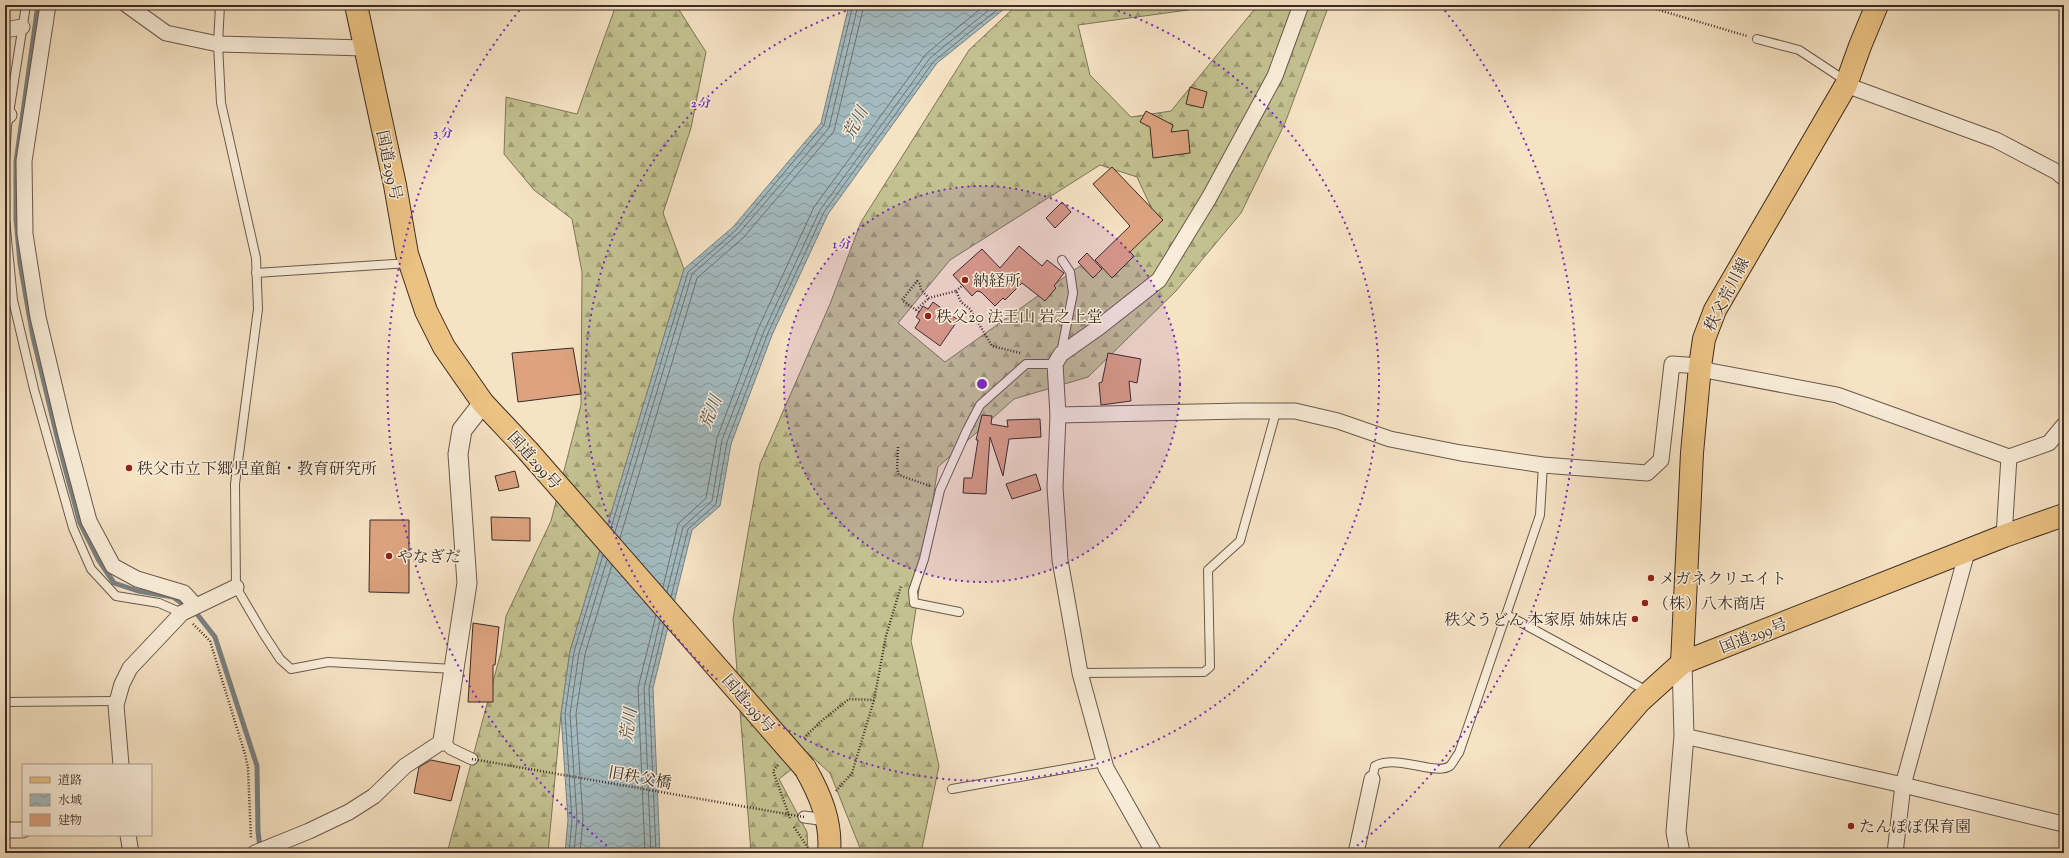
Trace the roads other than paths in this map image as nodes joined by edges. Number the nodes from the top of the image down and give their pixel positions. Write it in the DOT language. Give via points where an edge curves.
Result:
graph roads {
  1 [pos="26,5"];
  2 [pos="48,5"];
  3 [pos="127,5"];
  4 [pos="220,5"];
  5 [pos="356,5"];
  6 [pos="1301,5"];
  7 [pos="1878,5"];
  8 [pos="22,27"];
  9 [pos="5,30"];
  10 [pos="1757,39"];
  11 [pos="218,44"];
  12 [pos="365,48"];
  13 [pos="1846,83"];
  14 [pos="7,115"];
  15 [pos="5,159"];
  16 [pos="2064,178"];
  17 [pos="5,219"];
  18 [pos="1062,260"];
  19 [pos="410,263"];
  20 [pos="256,273"];
  21 [pos="1058,359"];
  22 [pos="1700,366"];
  23 [pos="483,403"];
  24 [pos="1276,412"];
  25 [pos="1058,415"];
  26 [pos="2064,425"];
  27 [pos="2009,456"];
  28 [pos="1543,465"];
  29 [pos="2064,515"];
  30 [pos="2004,536"];
  31 [pos="1967,552"];
  32 [pos="236,587"];
  33 [pos="195,605"];
  34 [pos="959,612"];
  35 [pos="182,613"];
  36 [pos="1507,615"];
  37 [pos="1682,663"];
  38 [pos="454,669"];
  39 [pos="1080,672"];
  40 [pos="1649,692"];
  41 [pos="117,701"];
  42 [pos="5,702"];
  43 [pos="1684,736"];
  44 [pos="443,741"];
  45 [pos="472,760"];
  46 [pos="1104,762"];
  47 [pos="121,764"];
  48 [pos="1372,779"];
  49 [pos="1903,785"];
  50 [pos="952,789"];
  51 [pos="825,813"];
  52 [pos="804,817"];
  53 [pos="2062,824"];
  54 [pos="5,830"];
  55 [pos="22,830"];
  56 [pos="128,836"];
  57 [pos="254,850"];
  58 [pos="131,853"];
  59 [pos="829,853"];
  60 [pos="1154,853"];
  61 [pos="1356,853"];
  62 [pos="1509,853"];
  63 [pos="1680,853"];
  64 [pos="1895,853"];
  1 -- 8 [label="lane"];
  2 -- 33 [label="street" via="24,161 25,234 38,317 64,427 89,520 113,566 137,579 184,593"];
  3 -- 11 [label="street" via="166,33"];
  4 -- 11 [label="lane"];
  5 -- 12 [label="main road, 国道299号"];
  6 -- 21 [label="street" via="1275,76 1209,198 1159,280"];
  7 -- 13 [label="main road, 秩父荒川線"];
  8 -- 9 [label="street"];
  8 -- 14 [label="lane"];
  10 -- 13 [label="lane" via="1799,50"];
  11 -- 12 [label="street"];
  11 -- 20 [label="lane" via="221,103 256,258"];
  12 -- 19 [label="main road, 国道299号"];
  13 -- 16 [label="street" via="1996,140"];
  13 -- 22 [label="main road, 秩父荒川線" via="1715,310 1704,339"];
  14 -- 15 [label="lane"];
  17 -- 35 [label="lane" via="13,300 34,389 73,528 91,569 116,596 159,604"];
  18 -- 21 [label="lane" via="1070,272 1073,293"];
  19 -- 20 [label="lane"];
  19 -- 23 [label="main road, 国道299号" via="426,311 444,347"];
  20 -- 32 [label="lane" via="258,309 236,484"];
  21 -- 25 [label="street"];
  21 -- 34 [label="lane" via="1026,364 980,405 940,490 924,559 913,591 914,603"];
  22 -- 27 [label="street" via="1710,371 1837,395"];
  22 -- 28 [label="street" via="1672,364 1661,460 1647,473"];
  22 -- 37 [label="main road, 秩父荒川線" via="1692,453"];
  23 -- 38 [label="street" via="462,430 458,454 467,583"];
  23 -- 51 [label="main road, 国道299号, bridge" via="805,768 817,790"];
  24 -- 25 [label="street"];
  24 -- 28 [label="street" via="1295,411 1338,420 1390,439"];
  24 -- 39 [label="lane" via="1240,541 1208,570 1210,667 1204,672"];
  25 -- 39 [label="street" via="1056,487 1060,560"];
  26 -- 27 [label="street" via="2049,443"];
  27 -- 30 [label="street"];
  28 -- 36 [label="lane" via="1540,515"];
  29 -- 30 [label="main road, 国道299号"];
  30 -- 31 [label="main road, 国道299号"];
  31 -- 37 [label="main road, 国道299号"];
  31 -- 49 [label="street"];
  32 -- 33 [label="street"];
  32 -- 38 [label="lane" via="280,659 291,669 328,662"];
  33 -- 35 [label="street"];
  35 -- 41 [label="street" via="130,668"];
  36 -- 40 [label="lane"];
  36 -- 48 [label="lane" via="1459,753 1450,766 1441,768 1396,762 1381,763 1375,766"];
  37 -- 40 [label="main road, 国道299号"];
  37 -- 43 [label="street"];
  38 -- 44 [label="street"];
  39 -- 46 [label="street"];
  40 -- 62 [label="main road, 国道299号"];
  41 -- 42 [label="lane"];
  41 -- 47 [label="street"];
  43 -- 49 [label="street"];
  43 -- 63 [label="street" via="1676,832"];
  44 -- 45 [label="street" via="451,749"];
  44 -- 57 [label="street" via="405,766 374,796 349,812 309,831"];
  46 -- 50 [label="lane"];
  46 -- 60 [label="street"];
  48 -- 61 [label="street"];
  49 -- 53 [label="street"];
  49 -- 64 [label="street"];
  51 -- 52 [label="street"];
  51 -- 59 [label="main road, 国道299号" via="830,841"];
  54 -- 55 [label="street"];
  56 -- 58 [label="street"];
}
